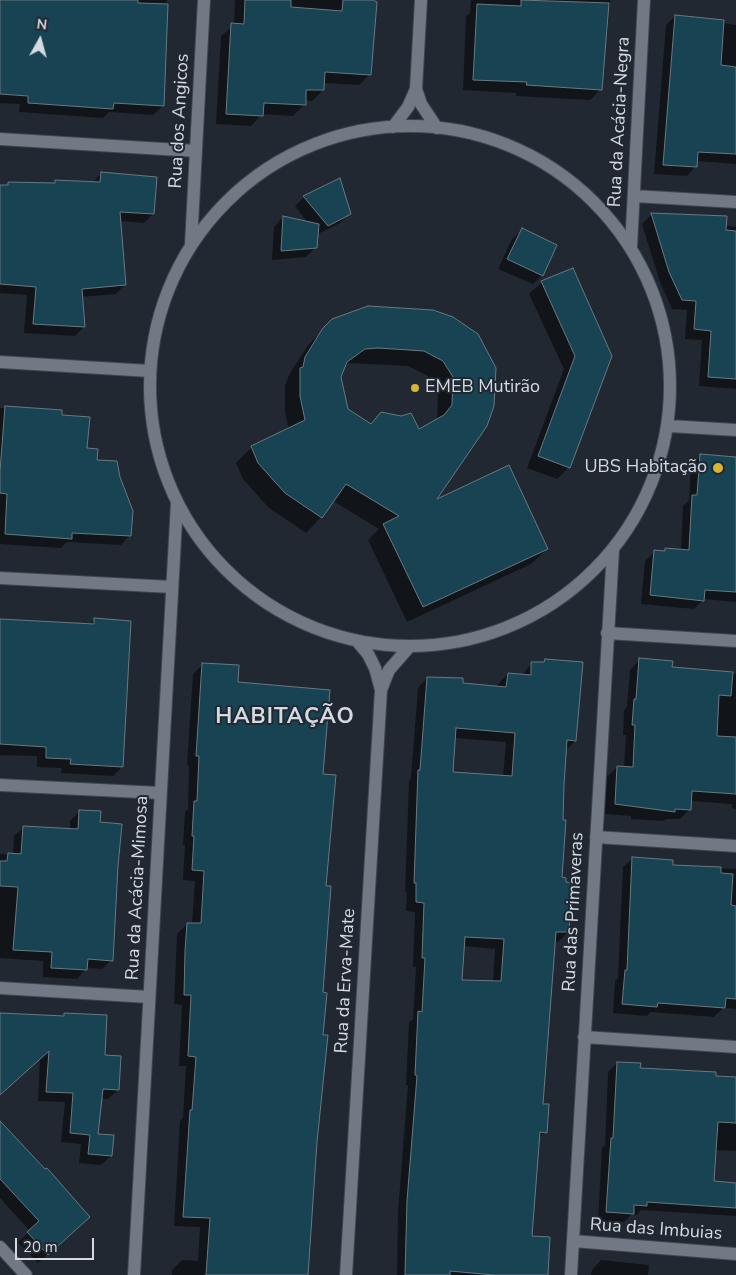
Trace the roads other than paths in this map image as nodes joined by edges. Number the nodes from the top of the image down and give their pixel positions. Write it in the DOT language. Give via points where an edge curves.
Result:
graph roads {
  1 [pos="204,0"];
  2 [pos="421,0"];
  3 [pos="644,0"];
  4 [pos="416,89"];
  5 [pos="393,127"];
  6 [pos="437,128"];
  7 [pos="0,139"];
  8 [pos="196,151"];
  9 [pos="634,196"];
  10 [pos="736,202"];
  11 [pos="191,244"];
  12 [pos="631,246"];
  13 [pos="0,362"];
  14 [pos="150,371"];
  15 [pos="669,426"];
  16 [pos="736,430"];
  17 [pos="177,502"];
  18 [pos="614,550"];
  19 [pos="0,578"];
  20 [pos="172,587"];
  21 [pos="607,633"];
  22 [pos="358,641"];
  23 [pos="736,641"];
  24 [pos="410,646"];
  25 [pos="381,690"];
  26 [pos="0,785"];
  27 [pos="160,793"];
  28 [pos="596,837"];
  29 [pos="736,846"];
  30 [pos="0,988"];
  31 [pos="149,997"];
  32 [pos="584,1036"];
  33 [pos="736,1047"];
  34 [pos="572,1242"];
  35 [pos="0,1247"];
  36 [pos="736,1254"];
  37 [pos="26,1275"];
  38 [pos="134,1275"];
  39 [pos="346,1275"];
  40 [pos="571,1275"];
  1 -- 8 [label="street, Rua dos Angicos"];
  2 -- 4 [label="street"];
  3 -- 9 [label="street, Rua da Acácia-Negra"];
  4 -- 5 [label="street"];
  4 -- 6 [label="street" via="421,104"];
  5 -- 6 [label="street"];
  5 -- 11 [label="street" via="345,134 300,151 258,175 222,206"];
  6 -- 12 [label="street" via="483,137 527,154 551,168 602,210"];
  7 -- 8 [label="street"];
  8 -- 11 [label="street, Rua dos Angicos"];
  9 -- 10 [label="street"];
  9 -- 12 [label="street, Rua da Acácia-Negra"];
  11 -- 14 [label="street" via="162,305"];
  12 -- 15 [label="street" via="652,288 666,333 672,379"];
  13 -- 14 [label="street"];
  14 -- 17 [label="street" via="151,416 158,452"];
  15 -- 16 [label="street"];
  15 -- 18 [label="street" via="649,492"];
  17 -- 20 [label="street, Rua da Acácia-Mimosa"];
  17 -- 22 [label="street" via="202,543 233,577 271,606 312,627"];
  18 -- 21 [label="street, Rua das Primaveras"];
  18 -- 24 [label="street" via="547,607 486,635"];
  19 -- 20 [label="street"];
  20 -- 27 [label="street, Rua da Acácia-Mimosa"];
  21 -- 23 [label="street"];
  21 -- 28 [label="street, Rua das Primaveras"];
  22 -- 24 [label="street"];
  22 -- 25 [label="street, Rua da Erva-Mate" via="375,668"];
  24 -- 25 [label="street, Rua da Erva-Mate" via="389,670"];
  25 -- 39 [label="street, Rua da Erva-Mate"];
  26 -- 27 [label="street"];
  27 -- 31 [label="street, Rua da Acácia-Mimosa"];
  28 -- 29 [label="street"];
  28 -- 32 [label="street, Rua das Primaveras"];
  30 -- 31 [label="street"];
  31 -- 38 [label="street, Rua da Acácia-Mimosa"];
  32 -- 33 [label="street"];
  32 -- 34 [label="street, Rua das Primaveras"];
  34 -- 36 [label="street, Rua das Imbuias"];
  34 -- 40 [label="street, Rua das Primaveras"];
  35 -- 37 [label="street"];
}
